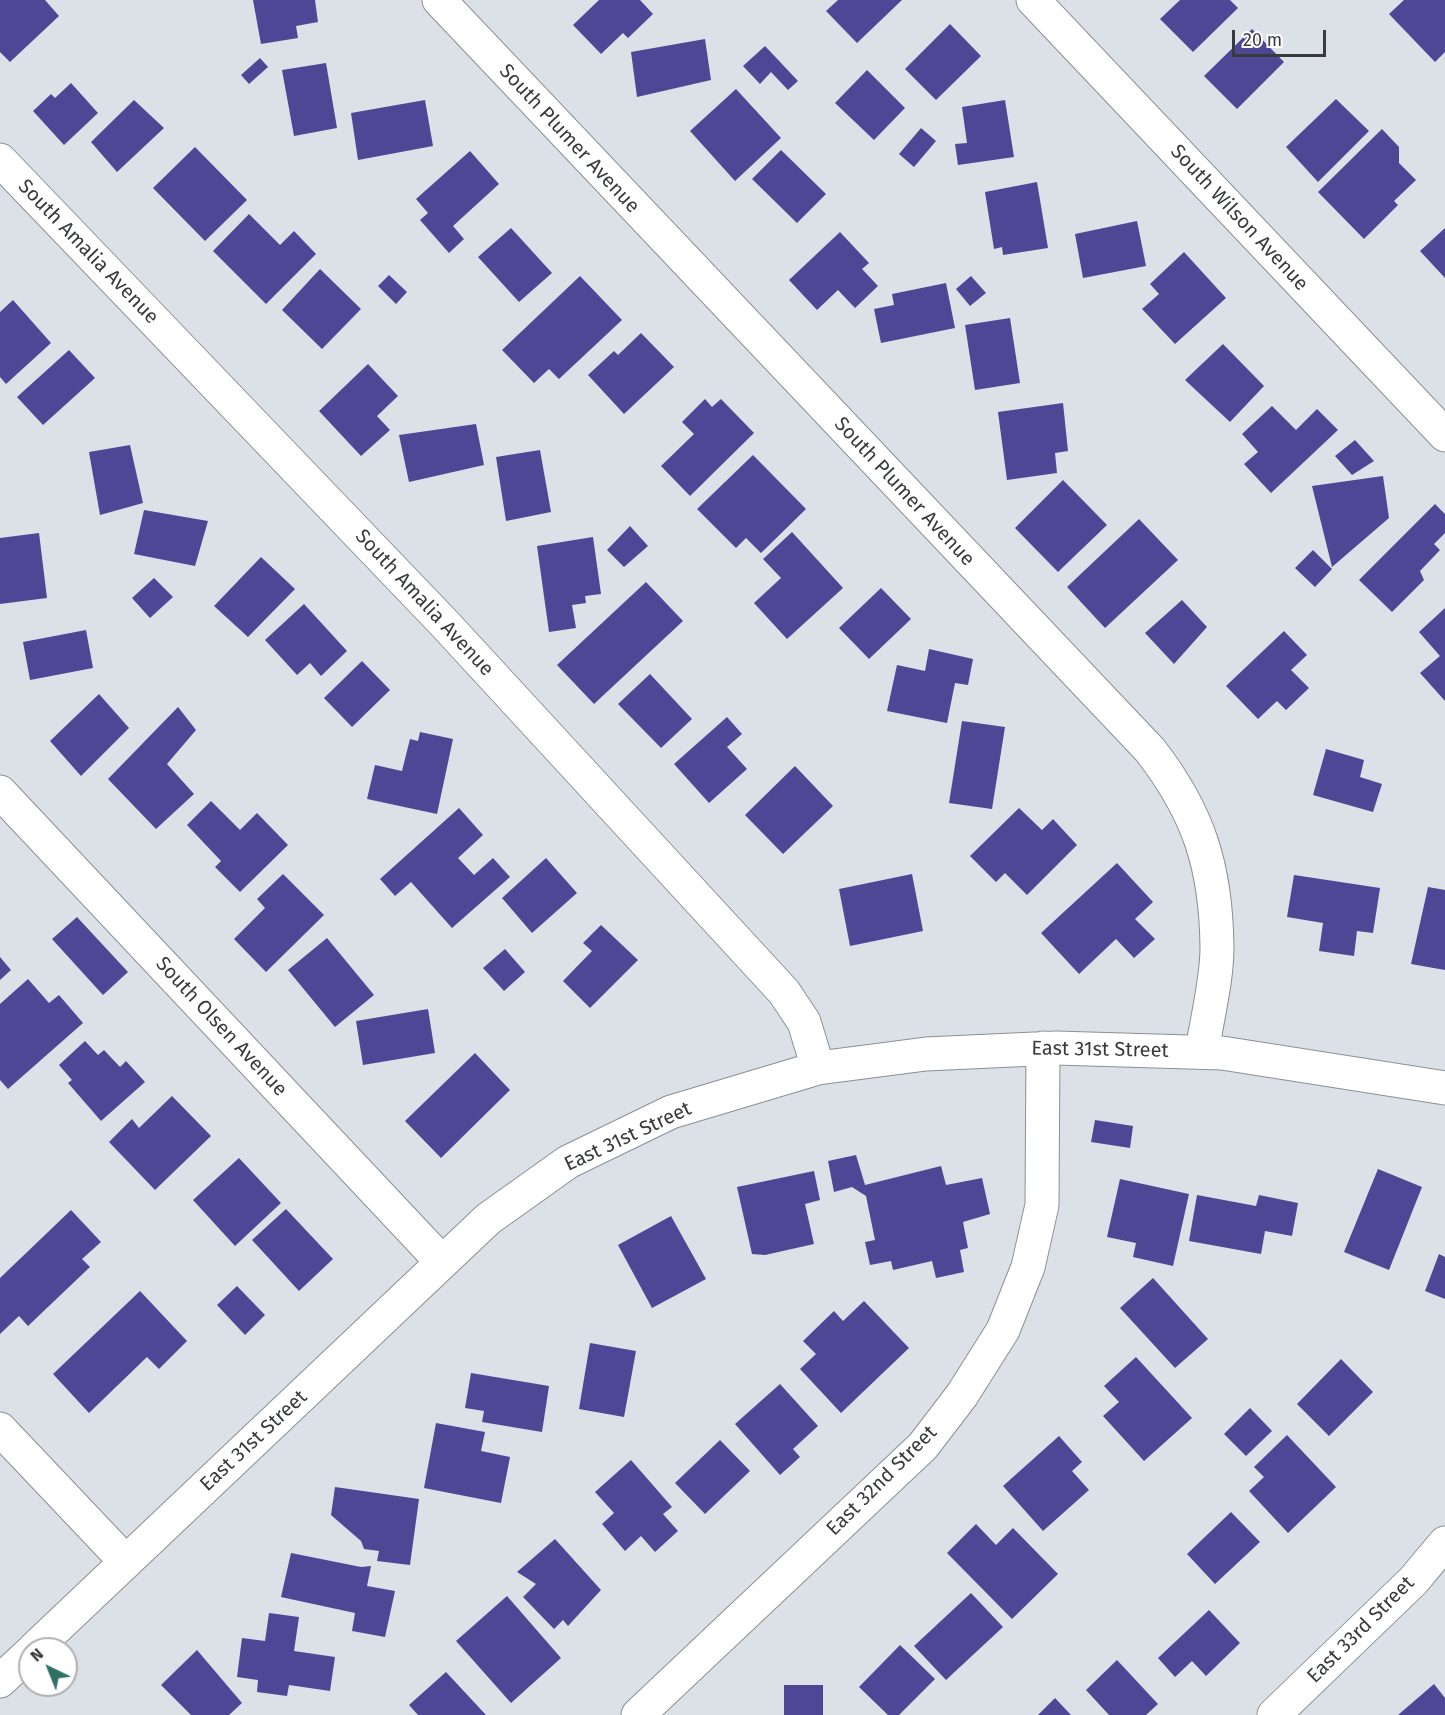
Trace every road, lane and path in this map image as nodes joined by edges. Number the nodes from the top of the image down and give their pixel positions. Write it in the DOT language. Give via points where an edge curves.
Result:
graph roads {
  1 [pos="439,0"];
  2 [pos="1033,0"];
  3 [pos="0,160"];
  4 [pos="1445,435"];
  5 [pos="0,792"];
  6 [pos="1043,1048"];
  7 [pos="1212,1053"];
  8 [pos="818,1068"];
  9 [pos="1445,1088"];
  10 [pos="442,1262"];
  11 [pos="0,1429"];
  12 [pos="1445,1543"];
  13 [pos="126,1562"];
  14 [pos="47,1637"];
  15 [pos="18,1664"];
  16 [pos="0,1681"];
  17 [pos="638,1715"];
  18 [pos="1274,1715"];
  1 -- 7 [label="street, South Plumer Avenue" via="1150,750 1174,781 1198,827 1212,880 1217,949"];
  2 -- 4 [label="street, South Wilson Avenue"];
  3 -- 8 [label="street, South Amalia Avenue" via="444,623 784,992 804,1022"];
  5 -- 10 [label="street, South Olsen Avenue"];
  6 -- 7 [label="street, East 31st Street"];
  6 -- 8 [label="street, East 31st Street" via="926,1054"];
  6 -- 17 [label="street, East 32nd Street" via="1042,1205 1028,1267 1003,1330 962,1395 923,1446"];
  7 -- 9 [label="street"];
  8 -- 10 [label="street, East 31st Street" via="671,1112 568,1162 488,1219"];
  10 -- 13 [label="street, East 31st Street"];
  11 -- 13 [label="street"];
  12 -- 18 [label="street, East 33rd Street" via="1413,1581"];
  13 -- 14 [label="street, East 31st Street"];
  15 -- 16 [label="street"];
}
